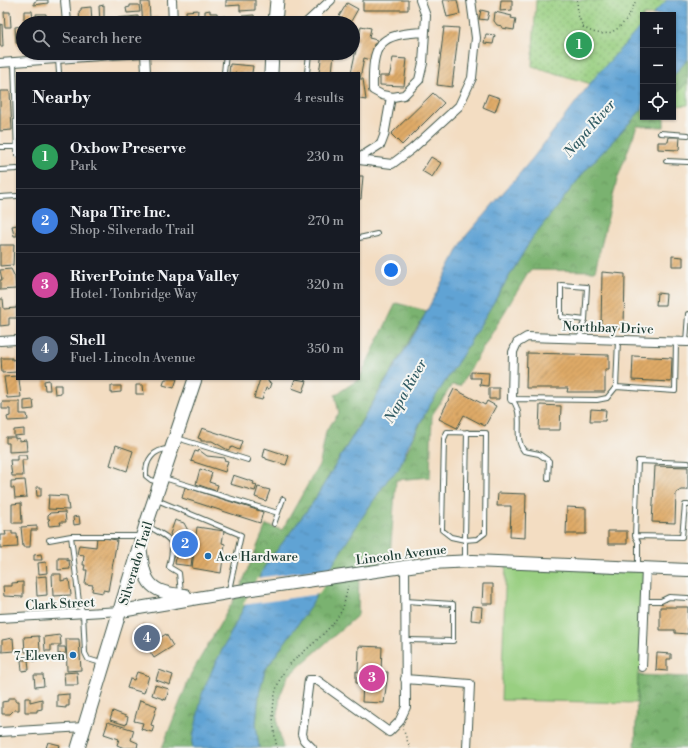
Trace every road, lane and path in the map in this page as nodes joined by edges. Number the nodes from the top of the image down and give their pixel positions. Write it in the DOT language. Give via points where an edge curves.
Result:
graph roads {
  1 [pos="65,0"];
  2 [pos="172,0"];
  3 [pos="277,0"];
  4 [pos="331,0"];
  5 [pos="420,0"];
  6 [pos="471,0"];
  7 [pos="578,0"];
  8 [pos="636,0"];
  9 [pos="319,11"];
  10 [pos="66,16"];
  11 [pos="173,16"];
  12 [pos="276,16"];
  13 [pos="314,16"];
  14 [pos="319,16"];
  15 [pos="425,32"];
  16 [pos="36,60"];
  17 [pos="58,60"];
  18 [pos="145,60"];
  19 [pos="225,60"];
  20 [pos="272,60"];
  21 [pos="308,60"];
  22 [pos="14,62"];
  23 [pos="0,63"];
  24 [pos="59,72"];
  25 [pos="146,72"];
  26 [pos="224,72"];
  27 [pos="271,72"];
  28 [pos="307,72"];
  29 [pos="391,97"];
  30 [pos="16,119"];
  31 [pos="660,133"];
  32 [pos="688,135"];
  33 [pos="16,147"];
  34 [pos="0,148"];
  35 [pos="360,158"];
  36 [pos="360,159"];
  37 [pos="666,161"];
  38 [pos="688,162"];
  39 [pos="16,169"];
  40 [pos="0,170"];
  41 [pos="16,196"];
  42 [pos="0,197"];
  43 [pos="377,234"];
  44 [pos="360,238"];
  45 [pos="688,314"];
  46 [pos="585,320"];
  47 [pos="581,338"];
  48 [pos="16,340"];
  49 [pos="618,340"];
  50 [pos="0,341"];
  51 [pos="676,342"];
  52 [pos="687,342"];
  53 [pos="195,380"];
  54 [pos="616,387"];
  55 [pos="512,399"];
  56 [pos="466,432"];
  57 [pos="173,443"];
  58 [pos="248,460"];
  59 [pos="688,463"];
  60 [pos="548,479"];
  61 [pos="161,480"];
  62 [pos="155,499"];
  63 [pos="284,499"];
  64 [pos="688,505"];
  65 [pos="278,513"];
  66 [pos="274,524"];
  67 [pos="143,535"];
  68 [pos="71,536"];
  69 [pos="635,536"];
  70 [pos="49,540"];
  71 [pos="465,540"];
  72 [pos="465,561"];
  73 [pos="405,567"];
  74 [pos="642,568"];
  75 [pos="688,570"];
  76 [pos="351,574"];
  77 [pos="234,592"];
  78 [pos="182,595"];
  79 [pos="204,596"];
  80 [pos="688,598"];
  81 [pos="405,601"];
  82 [pos="645,601"];
  83 [pos="121,611"];
  84 [pos="83,613"];
  85 [pos="0,618"];
  86 [pos="405,640"];
  87 [pos="103,664"];
  88 [pos="642,667"];
  89 [pos="406,679"];
  90 [pos="399,722"];
  91 [pos="84,727"];
  92 [pos="0,732"];
  93 [pos="78,748"];
  94 [pos="277,748"];
  95 [pos="312,748"];
  96 [pos="410,748"];
  97 [pos="467,748"];
  1 -- 10 [label="street"];
  2 -- 11 [label="street"];
  3 -- 12 [label="main road"];
  4 -- 9 [label="street"];
  5 -- 15 [label="street" via="426,16"];
  6 -- 36 [label="street" via="476,38 472,78 459,106 392,164"];
  7 -- 8 [label="path" via="578,15 582,27 592,33 606,35 615,32 626,19"];
  9 -- 13 [label="street"];
  9 -- 14 [label="lane"];
  15 -- 29 [label="street" via="419,80 404,95"];
  15 -- 29 [label="street" via="400,33 383,40 376,52 373,90"];
  16 -- 22 [label="street"];
  17 -- 24 [label="lane"];
  18 -- 25 [label="street"];
  19 -- 26 [label="lane"];
  20 -- 27 [label="main road"];
  21 -- 28 [label="lane"];
  22 -- 23 [label="street"];
  22 -- 30 [label="lane"];
  29 -- 35 [label="street" via="381,144"];
  31 -- 32 [label="lane"];
  33 -- 34 [label="lane"];
  37 -- 38 [label="lane"];
  39 -- 40 [label="lane"];
  41 -- 42 [label="lane"];
  43 -- 44 [label="lane"];
  45 -- 52 [label="lane"];
  46 -- 46 [label="lane" via="588,287 561,284 561,317"];
  46 -- 47 [label="lane"];
  47 -- 49 [label="street, Northbay Drive"];
  47 -- 55 [label="street, Northbay Drive" via="527,337 517,343 513,352"];
  48 -- 50 [label="street"];
  49 -- 51 [label="street, Northbay Drive"];
  49 -- 54 [label="lane"];
  51 -- 52 [label="street, Northbay Drive"];
  51 -- 54 [label="lane" via="675,391"];
  53 -- 57 [label="main road, Silverado Trail"];
  54 -- 55 [label="lane" via="607,398 597,400"];
  55 -- 60 [label="lane" via="518,406 518,444 524,451 539,454 549,461"];
  56 -- 71 [label="lane"];
  56 -- 71 [label="lane" via="486,433 485,533 477,539"];
  56 -- 71 [label="lane" via="447,432 444,439 442,530 451,537"];
  57 -- 58 [label="lane"];
  57 -- 61 [label="main road, Silverado Trail"];
  59 -- 69 [label="lane" via="638,461"];
  61 -- 62 [label="main road, Silverado Trail"];
  61 -- 65 [label="lane"];
  62 -- 67 [label="main road, Silverado Trail"];
  62 -- 77 [label="lane" via="241,535"];
  63 -- 65 [label="lane"];
  64 -- 69 [label="lane" via="685,504 682,537"];
  65 -- 66 [label="lane"];
  67 -- 68 [label="lane"];
  67 -- 78 [label="main road" via="143,570 148,582 157,589"];
  67 -- 78 [label="lane" via="169,538 174,548 169,567 179,573"];
  67 -- 83 [label="main road, Silverado Trail"];
  68 -- 70 [label="lane"];
  68 -- 84 [label="lane" via="79,602"];
  69 -- 74 [label="lane"];
  71 -- 72 [label="lane"];
  72 -- 73 [label="main road, Lincoln Avenue"];
  72 -- 74 [label="main road, Lincoln Avenue"];
  73 -- 76 [label="main road, Lincoln Avenue"];
  73 -- 81 [label="street"];
  74 -- 75 [label="main road, Lincoln Avenue"];
  74 -- 82 [label="street"];
  76 -- 77 [label="main road, Lincoln Avenue"];
  76 -- 94 [label="path" via="342,609 314,644 292,662 284,672 274,694 272,725"];
  77 -- 79 [label="main road, Lincoln Avenue"];
  78 -- 79 [label="main road"];
  79 -- 83 [label="main road, Lincoln Avenue"];
  80 -- 82 [label="lane" via="669,597 661,601"];
  81 -- 86 [label="street"];
  81 -- 86 [label="lane" via="453,604 453,641"];
  82 -- 88 [label="street"];
  83 -- 84 [label="street, Clark Street"];
  83 -- 87 [label="main road, Silverado Trail"];
  84 -- 85 [label="street, Clark Street"];
  84 -- 87 [label="lane" via="85,653 88,659"];
  86 -- 89 [label="street"];
  87 -- 91 [label="main road, Silverado Trail"];
  89 -- 90 [label="street" via="406,707"];
  89 -- 97 [label="street" via="470,684"];
  90 -- 95 [label="street" via="388,732 313,679 308,682 302,734"];
  90 -- 96 [label="path"];
  91 -- 92 [label="street"];
  91 -- 93 [label="main road, Silverado Trail"];
}
